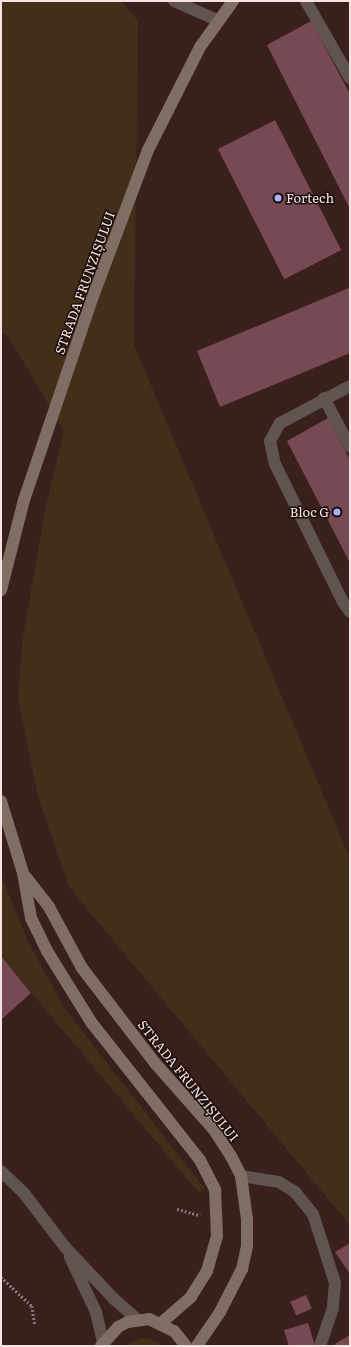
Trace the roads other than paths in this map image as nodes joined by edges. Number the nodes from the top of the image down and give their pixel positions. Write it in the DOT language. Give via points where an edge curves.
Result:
graph roads {
  1 [pos="174,1"];
  2 [pos="233,1"];
  3 [pos="306,1"];
  4 [pos="217,20"];
  5 [pos="350,78"];
  6 [pos="350,386"];
  7 [pos="324,398"];
  8 [pos="350,447"];
  9 [pos="1,590"];
  10 [pos="350,612"];
  11 [pos="1,801"];
  12 [pos="23,873"];
  13 [pos="1,1171"];
  14 [pos="241,1176"];
  15 [pos="65,1247"];
  16 [pos="138,1320"];
  17 [pos="161,1323"];
  18 [pos="102,1344"];
  19 [pos="186,1346"];
  20 [pos="197,1346"];
  21 [pos="320,1346"];
  1 -- 4 [label="street"];
  2 -- 4 [label="main road, STRADA FRUNZIȘULUI"];
  3 -- 5 [label="street"];
  4 -- 9 [label="main road, STRADA FRUNZIȘULUI" via="148,150 92,299 24,500"];
  6 -- 7 [label="street"];
  7 -- 8 [label="street"];
  7 -- 10 [label="street" via="280,422 270,441 275,464"];
  11 -- 12 [label="main road, STRADA FRUNZIȘULUI"];
  12 -- 14 [label="main road, STRADA FRUNZIȘULUI" via="49,906 82,968 155,1063 214,1130 232,1156"];
  12 -- 17 [label="main road, STRADA FRUNZIȘULUI" via="31,918 68,986 123,1066 200,1160 215,1190 217,1236 207,1271 191,1297"];
  13 -- 15 [label="street" via="22,1192"];
  14 -- 20 [label="main road, STRADA FRUNZIȘULUI" via="247,1219 242,1269 220,1312"];
  14 -- 21 [label="street" via="279,1182 295,1192 313,1214 335,1283 333,1308"];
  15 -- 16 [label="street" via="114,1299"];
  15 -- 18 [label="street" via="96,1312"];
  16 -- 17 [label="main road" via="149,1319"];
  16 -- 18 [label="main road" via="118,1327"];
  17 -- 19 [label="main road" via="174,1331"];
}
